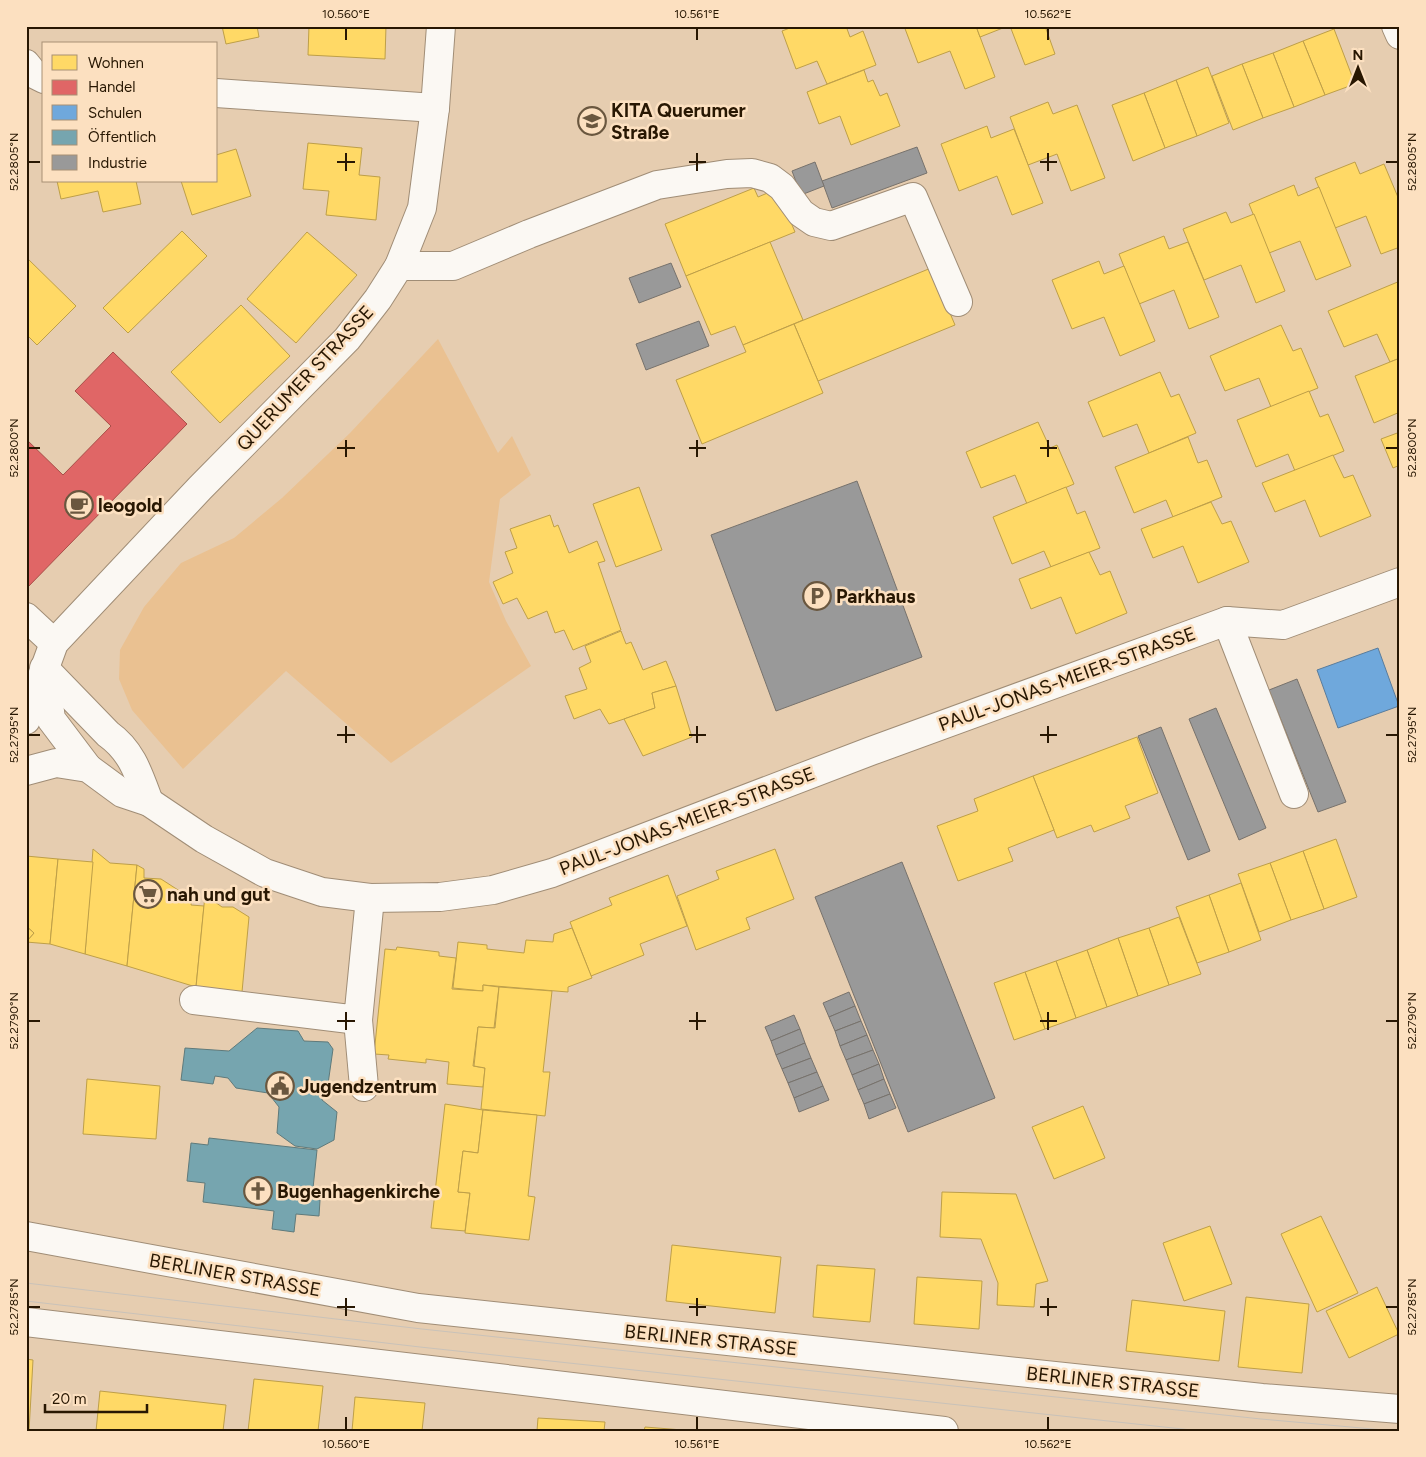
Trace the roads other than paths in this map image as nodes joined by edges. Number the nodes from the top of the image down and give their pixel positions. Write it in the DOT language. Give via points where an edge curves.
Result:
graph roads {
  1 [pos="441,26"];
  2 [pos="1396,26"];
  3 [pos="1400,35"];
  4 [pos="26,64"];
  5 [pos="42,78"];
  6 [pos="218,93"];
  7 [pos="435,108"];
  8 [pos="399,266"];
  9 [pos="958,302"];
  10 [pos="1400,582"];
  11 [pos="26,617"];
  12 [pos="1226,621"];
  13 [pos="54,643"];
  14 [pos="35,673"];
  15 [pos="26,720"];
  16 [pos="88,768"];
  17 [pos="26,771"];
  18 [pos="1294,794"];
  19 [pos="149,802"];
  20 [pos="370,898"];
  21 [pos="194,1000"];
  22 [pos="358,1020"];
  23 [pos="364,1087"];
  24 [pos="26,1236"];
  25 [pos="26,1322"];
  26 [pos="1400,1409"];
  27 [pos="944,1431"];
  1 -- 7 [label="street, QUERUMER STRASSE"];
  2 -- 3 [label="street"];
  4 -- 5 [label="street"];
  6 -- 7 [label="street"];
  7 -- 8 [label="street, QUERUMER STRASSE" via="422,208"];
  8 -- 9 [label="street" via="453,266 656,185 752,173 770,178 782,187 801,213 814,222 831,226 913,197"];
  8 -- 13 [label="street, QUERUMER STRASSE" via="347,339"];
  10 -- 12 [label="street" via="1283,625"];
  11 -- 13 [label="street"];
  12 -- 18 [label="street"];
  12 -- 20 [label="street, PAUL-JONAS-MEIER-STRASSE" via="871,751 552,873 493,890 440,897"];
  13 -- 14 [label="street, QUERUMER STRASSE"];
  14 -- 15 [label="street, QUERUMER STRASSE"];
  14 -- 16 [label="street, PAUL-JONAS-MEIER-STRASSE" via="51,718"];
  14 -- 19 [label="street" via="115,739 135,763"];
  16 -- 17 [label="street, PAUL-JONAS-MEIER-STRASSE" via="56,763"];
  16 -- 19 [label="street, PAUL-JONAS-MEIER-STRASSE" via="122,793"];
  19 -- 20 [label="street, PAUL-JONAS-MEIER-STRASSE" via="204,839 265,873 322,892"];
  20 -- 22 [label="street"];
  21 -- 22 [label="street"];
  22 -- 23 [label="street"];
  24 -- 26 [label="street, BERLINER STRASSE" via="418,1308 1252,1397"];
  25 -- 27 [label="street"];
}
